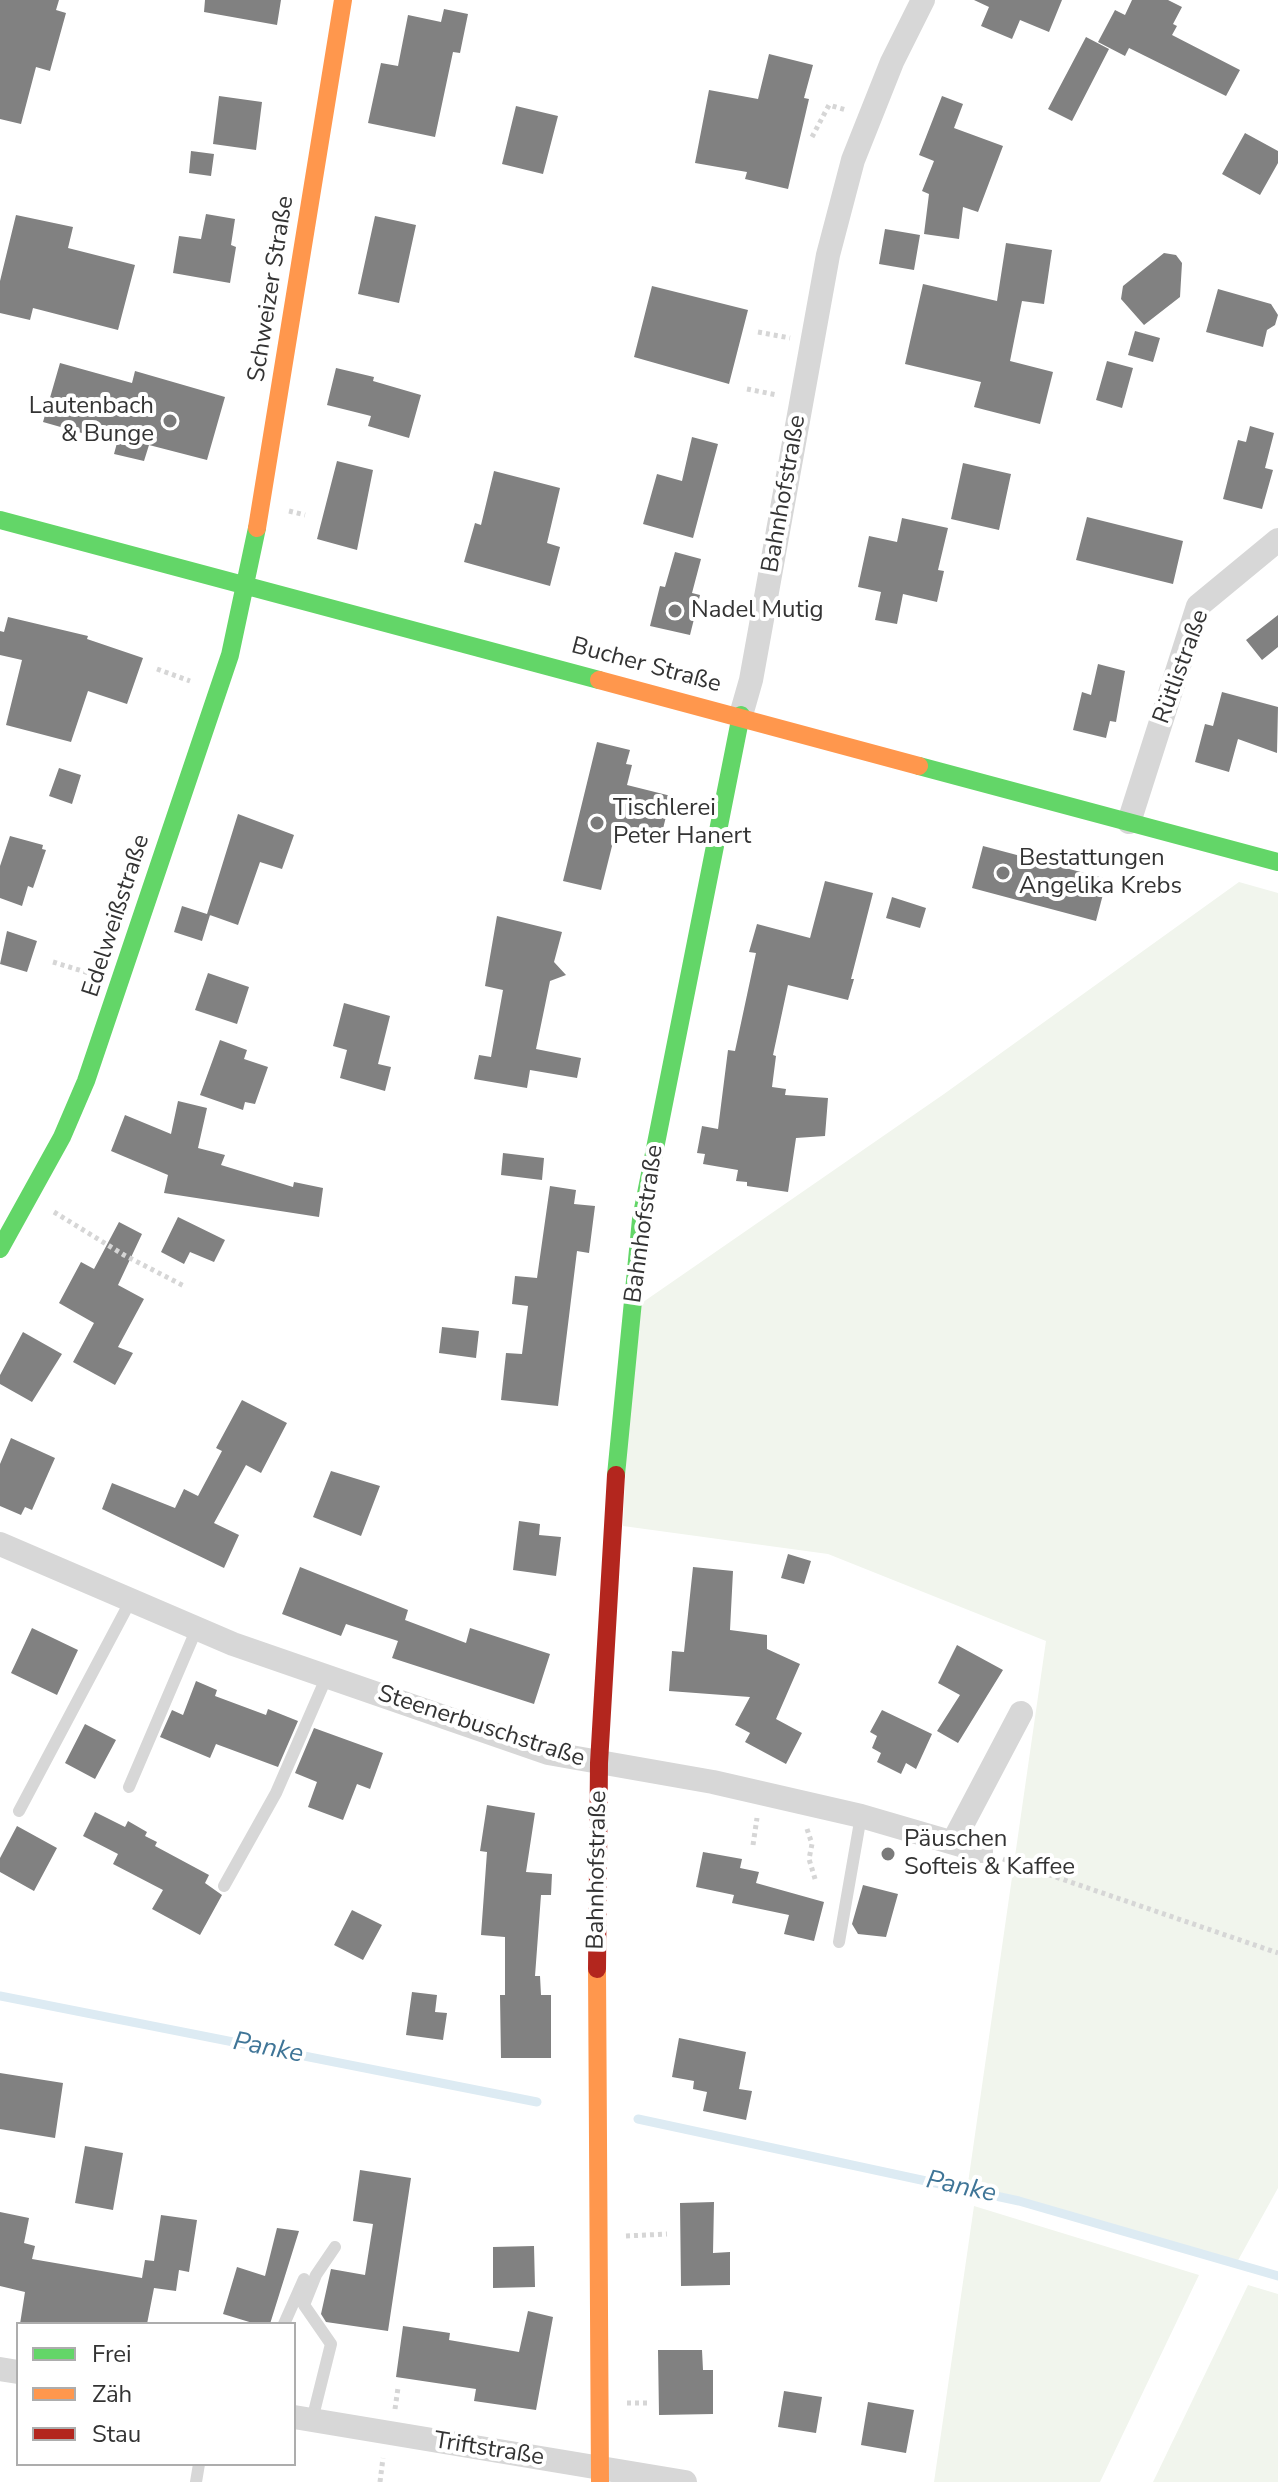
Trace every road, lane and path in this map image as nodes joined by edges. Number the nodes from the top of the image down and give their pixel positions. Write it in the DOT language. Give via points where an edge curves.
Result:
graph roads {
  1 [pos="343,0"];
  2 [pos="923,0"];
  3 [pos="869,119"];
  4 [pos="812,137"];
  5 [pos="0,520"];
  6 [pos="1278,540"];
  7 [pos="248,585"];
  8 [pos="741,715"];
  9 [pos="1129,822"];
  10 [pos="1278,862"];
  11 [pos="53,962"];
  12 [pos="119,982"];
  13 [pos="29,1197"];
  14 [pos="0,1249"];
  15 [pos="186,1287"];
  16 [pos="0,1544"];
  17 [pos="131,1600"];
  18 [pos="197,1628"];
  19 [pos="327,1676"];
  20 [pos="1021,1713"];
  21 [pos="599,1763"];
  22 [pos="129,1787"];
  23 [pos="807,1804"];
  24 [pos="19,1811"];
  25 [pos="861,1816"];
  26 [pos="953,1842"];
  27 [pos="981,1851"];
  28 [pos="816,1882"];
  29 [pos="224,1886"];
  30 [pos="839,1942"];
  31 [pos="1278,1953"];
  32 [pos="667,2234"];
  33 [pos="597,2238"];
  34 [pos="335,2247"];
  35 [pos="304,2279"];
  36 [pos="285,2322"];
  37 [pos="303,2419"];
  38 [pos="599,2475"];
  39 [pos="685,2482"];
  1 -- 7 [label="street, Schweizer Straße"];
  2 -- 3 [label="street, Bahnhofstraße"];
  3 -- 4 [label="path" via="829,105"];
  3 -- 8 [label="street, Bahnhofstraße" via="828,255"];
  5 -- 7 [label="street, Bucher Straße"];
  6 -- 9 [label="street, Rütlistraße" via="1198,606"];
  7 -- 8 [label="street, Bucher Straße"];
  7 -- 12 [label="street, Edelweißstraße" via="230,655"];
  8 -- 9 [label="street, Bucher Straße"];
  8 -- 21 [label="street, Bahnhofstraße" via="641,1219 617,1466"];
  9 -- 10 [label="street, Bucher Straße"];
  11 -- 12 [label="path"];
  12 -- 13 [label="street, Edelweißstraße" via="80,1095"];
  13 -- 14 [label="street, Edelweißstraße"];
  13 -- 15 [label="path"];
  16 -- 17 [label="street, Steenerbuschstraße"];
  17 -- 18 [label="street, Steenerbuschstraße"];
  17 -- 24 [label="lane"];
  18 -- 19 [label="street, Steenerbuschstraße"];
  18 -- 22 [label="lane"];
  19 -- 21 [label="street, Steenerbuschstraße" via="548,1753"];
  19 -- 29 [label="lane" via="276,1793"];
  20 -- 26 [label="street"];
  21 -- 23 [label="street, Steenerbuschstraße"];
  21 -- 33 [label="street, Bahnhofstraße"];
  23 -- 25 [label="street, Steenerbuschstraße"];
  23 -- 28 [label="path" via="809,1859"];
  25 -- 26 [label="street, Steenerbuschstraße"];
  25 -- 30 [label="lane"];
  26 -- 27 [label="street, Steenerbuschstraße"];
  27 -- 31 [label="path"];
  32 -- 33 [label="path"];
  33 -- 38 [label="street, Bahnhofstraße"];
  34 -- 37 [label="lane" via="304,2305 331,2344"];
  35 -- 36 [label="lane"];
  37 -- 38 [label="street, Triftstraße"];
  38 -- 39 [label="street, Triftstraße"];
}
